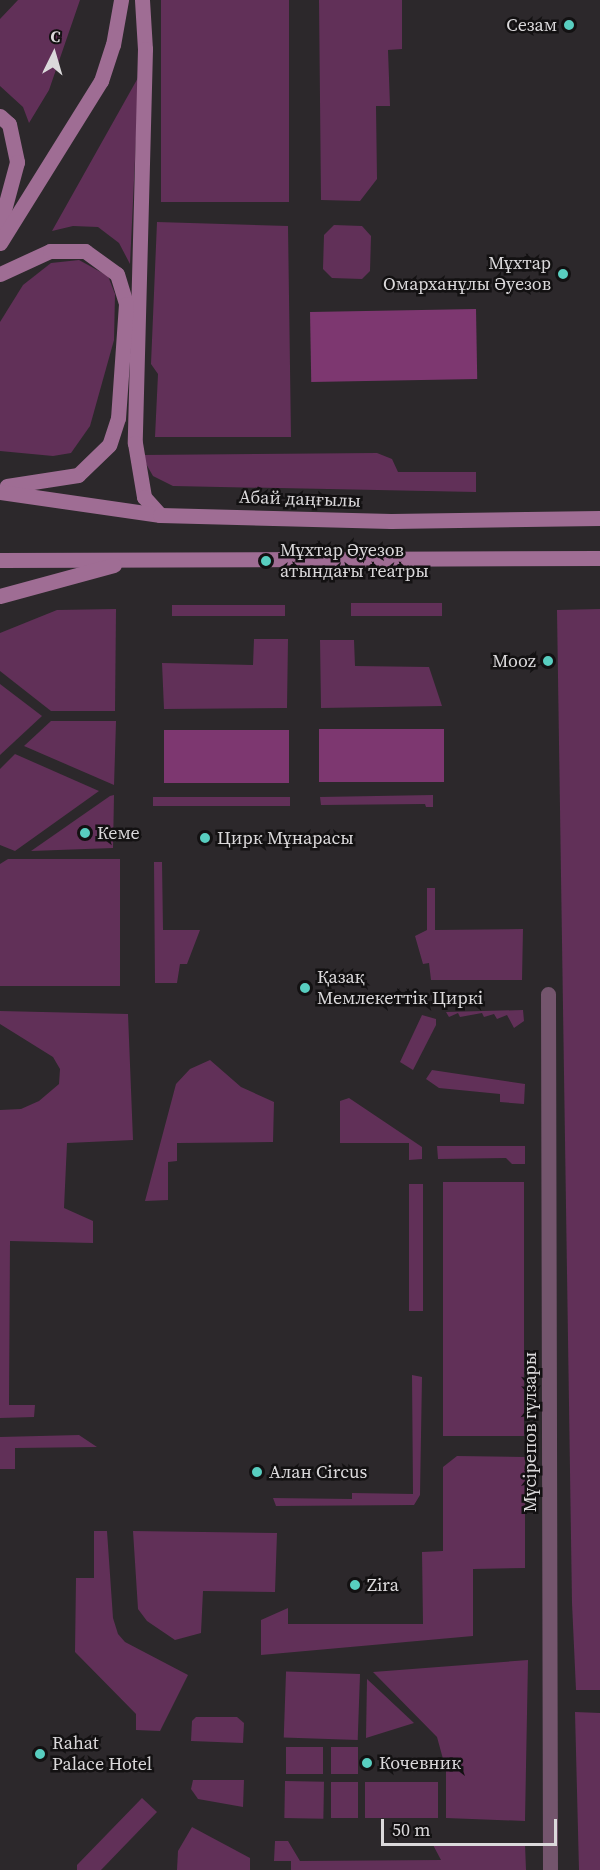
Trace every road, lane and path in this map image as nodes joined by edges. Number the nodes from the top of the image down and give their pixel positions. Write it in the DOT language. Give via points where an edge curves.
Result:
graph roads {
  1 [pos="121,0"];
  2 [pos="142,0"];
  3 [pos="0,116"];
  4 [pos="0,225"];
  5 [pos="0,243"];
  6 [pos="0,274"];
  7 [pos="0,486"];
  8 [pos="0,492"];
  9 [pos="160,515"];
  10 [pos="600,518"];
  11 [pos="600,558"];
  12 [pos="0,560"];
  13 [pos="131,560"];
  14 [pos="0,596"];
  15 [pos="548,994"];
  16 [pos="550,1870"];
  1 -- 5 [label="main road" via="113,45 101,81"];
  2 -- 9 [label="main road" via="145,49 135,443 144,497"];
  3 -- 4 [label="main road" via="9,124 17,162"];
  6 -- 7 [label="main road" via="50,251 85,251 117,274 126,304 118,418 102,454 78,475"];
  8 -- 9 [label="main road, Абай даңғылы"];
  9 -- 10 [label="main road, Абай даңғылы" via="391,521"];
  11 -- 13 [label="main road"];
  12 -- 13 [label="main road"];
  13 -- 14 [label="main road"];
  15 -- 16 [label="street, Мүсірепов гүлзары"];
}
